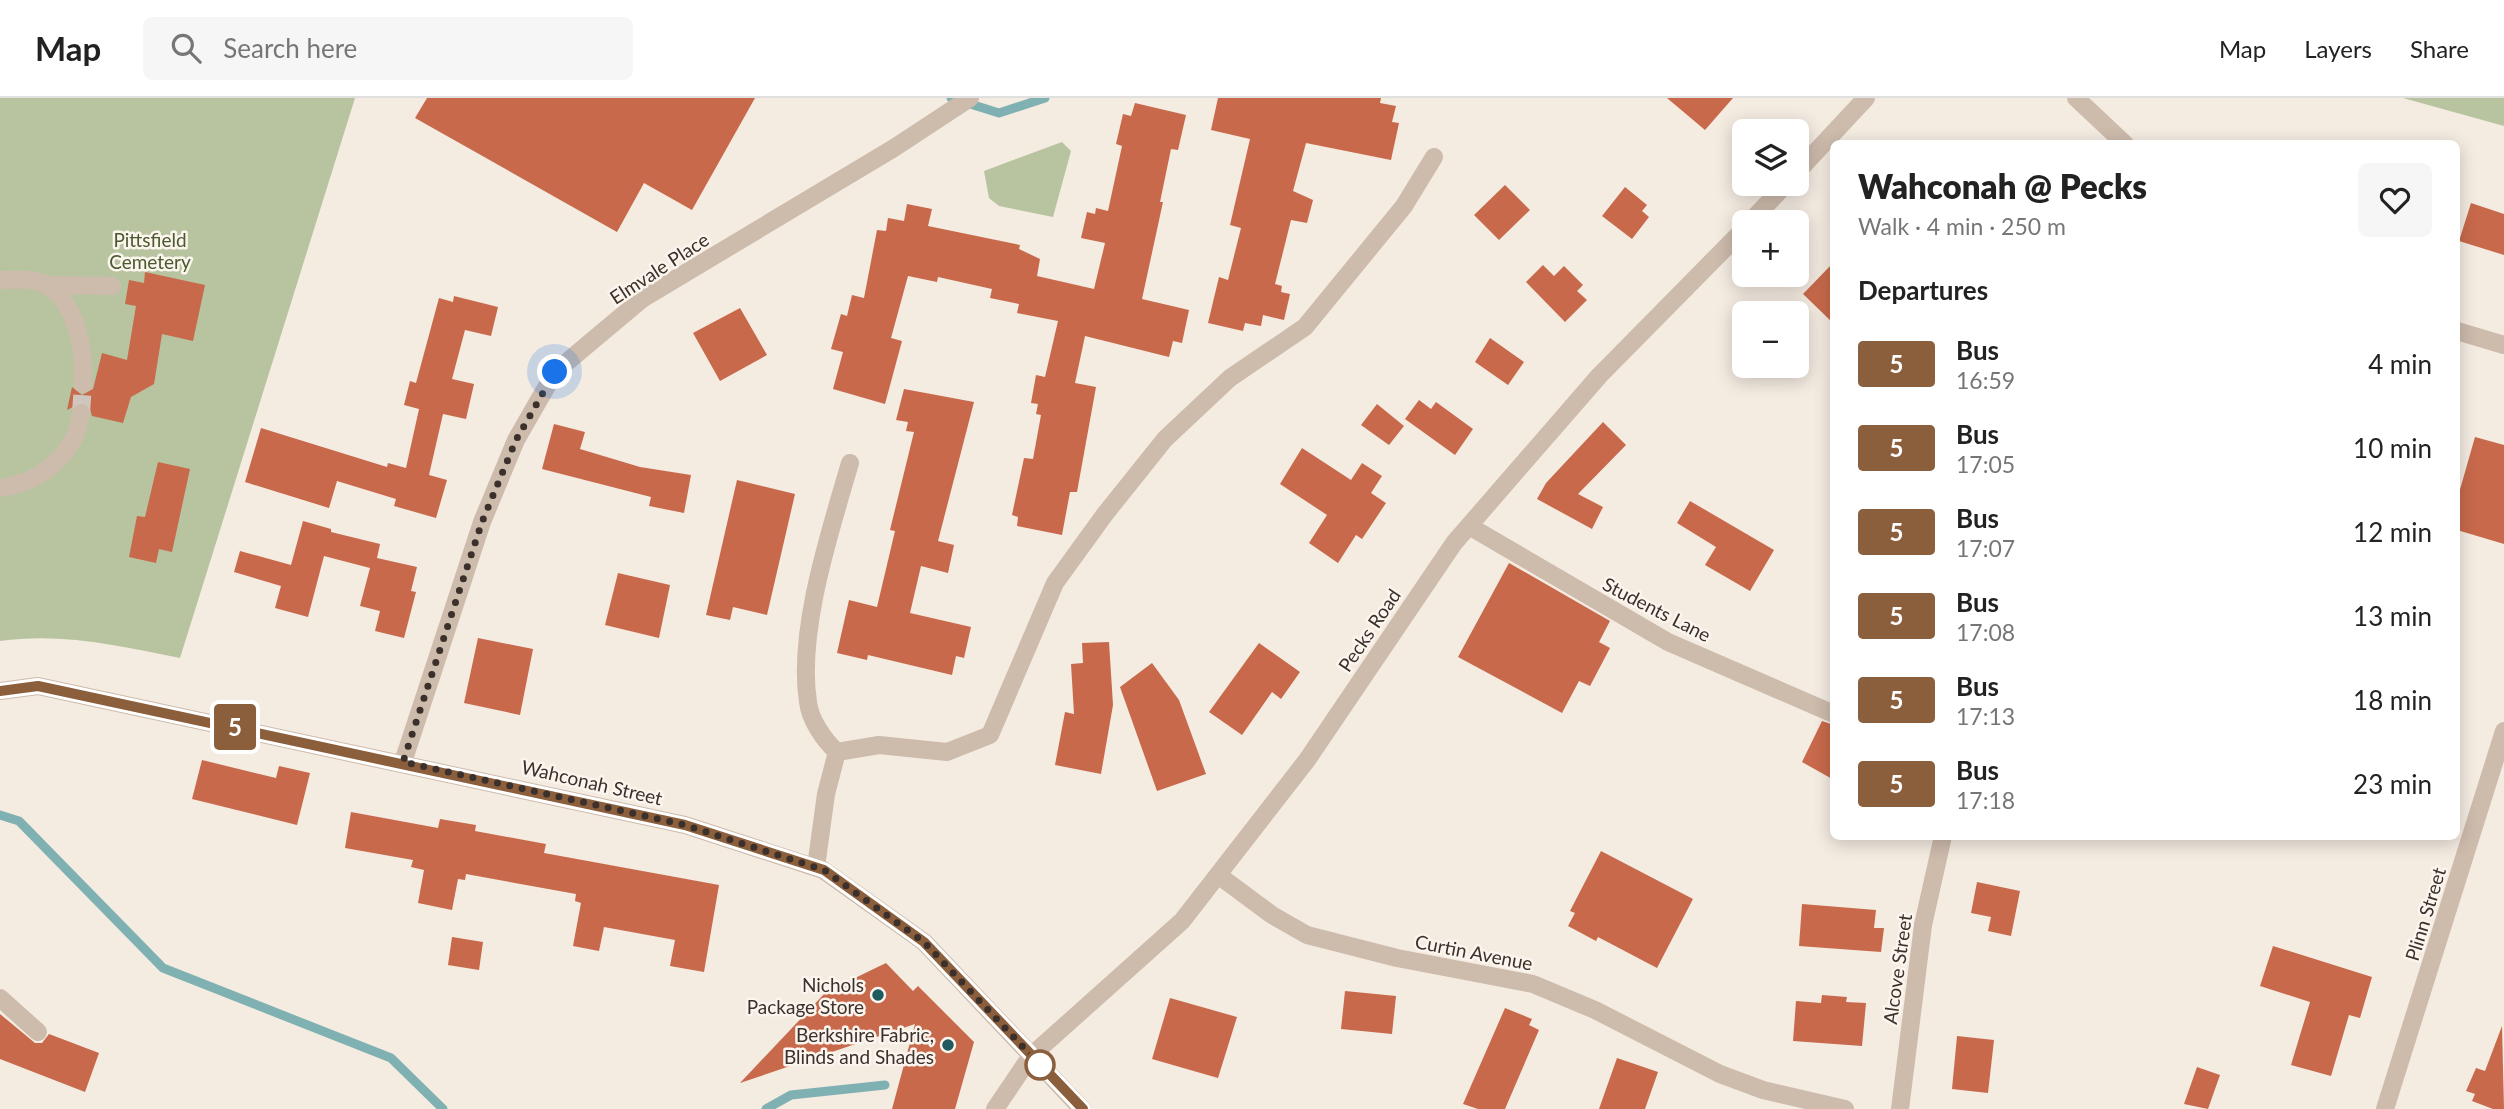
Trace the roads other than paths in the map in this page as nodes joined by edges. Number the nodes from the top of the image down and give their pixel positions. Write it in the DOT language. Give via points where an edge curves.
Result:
graph roads {
  1 [pos="970,98"];
  2 [pos="1866,98"];
  3 [pos="2076,98"];
  4 [pos="2120,140"];
  5 [pos="1434,157"];
  6 [pos="1809,159"];
  7 [pos="1775,196"];
  8 [pos="1761,210"];
  9 [pos="1732,241"];
  10 [pos="0,280"];
  11 [pos="48,285"];
  12 [pos="112,286"];
  13 [pos="2460,332"];
  14 [pos="2504,345"];
  15 [pos="83,384"];
  16 [pos="81,413"];
  17 [pos="850,463"];
  18 [pos="0,488"];
  19 [pos="1469,526"];
  20 [pos="0,691"];
  21 [pos="1830,712"];
  22 [pos="2504,731"];
  23 [pos="837,752"];
  24 [pos="403,762"];
  25 [pos="2465,827"];
  26 [pos="1942,840"];
  27 [pos="816,867"];
  28 [pos="1218,875"];
  29 [pos="0,998"];
  30 [pos="38,1032"];
  31 [pos="1031,1056"];
  32 [pos="995,1109"];
  33 [pos="1082,1109"];
  34 [pos="1845,1109"];
  35 [pos="1900,1109"];
  36 [pos="2385,1109"];
  1 -- 24 [label="street, Elmvale Place" via="642,299 555,372 516,440 482,522"];
  2 -- 6 [label="street"];
  3 -- 4 [label="street"];
  5 -- 23 [label="street" via="1404,206 1305,327 1230,378 1164,439 1105,514 1055,583 990,735 947,752 879,745"];
  7 -- 8 [label="street"];
  9 -- 19 [label="street, Pecks Road" via="1599,376"];
  10 -- 11 [label="street" via="35,280"];
  11 -- 12 [label="street"];
  11 -- 15 [label="street" via="64,300 81,336"];
  13 -- 14 [label="street"];
  16 -- 18 [label="street" via="79,431 54,464 30,481"];
  17 -- 23 [label="street" via="828,538 805,658 808,705 825,741"];
  19 -- 21 [label="street, Students Lane" via="1668,642"];
  19 -- 28 [label="street, Pecks Road" via="1307,760"];
  20 -- 24 [label="street, Wahconah Street" via="38,686"];
  22 -- 25 [label="street, Plinn Street"];
  23 -- 27 [label="street"];
  24 -- 27 [label="street, Wahconah Street" via="685,825"];
  25 -- 36 [label="street, Plinn Street"];
  26 -- 35 [label="street, Alcove Street" via="1923,925"];
  27 -- 31 [label="street, Wahconah Street" via="924,942"];
  28 -- 31 [label="street, Pecks Road" via="1182,921"];
  28 -- 34 [label="street, Curtin Avenue" via="1307,935 1534,984 1720,1074 1763,1090"];
  29 -- 30 [label="street"];
  31 -- 32 [label="street, Pecks Road"];
  31 -- 33 [label="street, Wahconah Street"];
}
